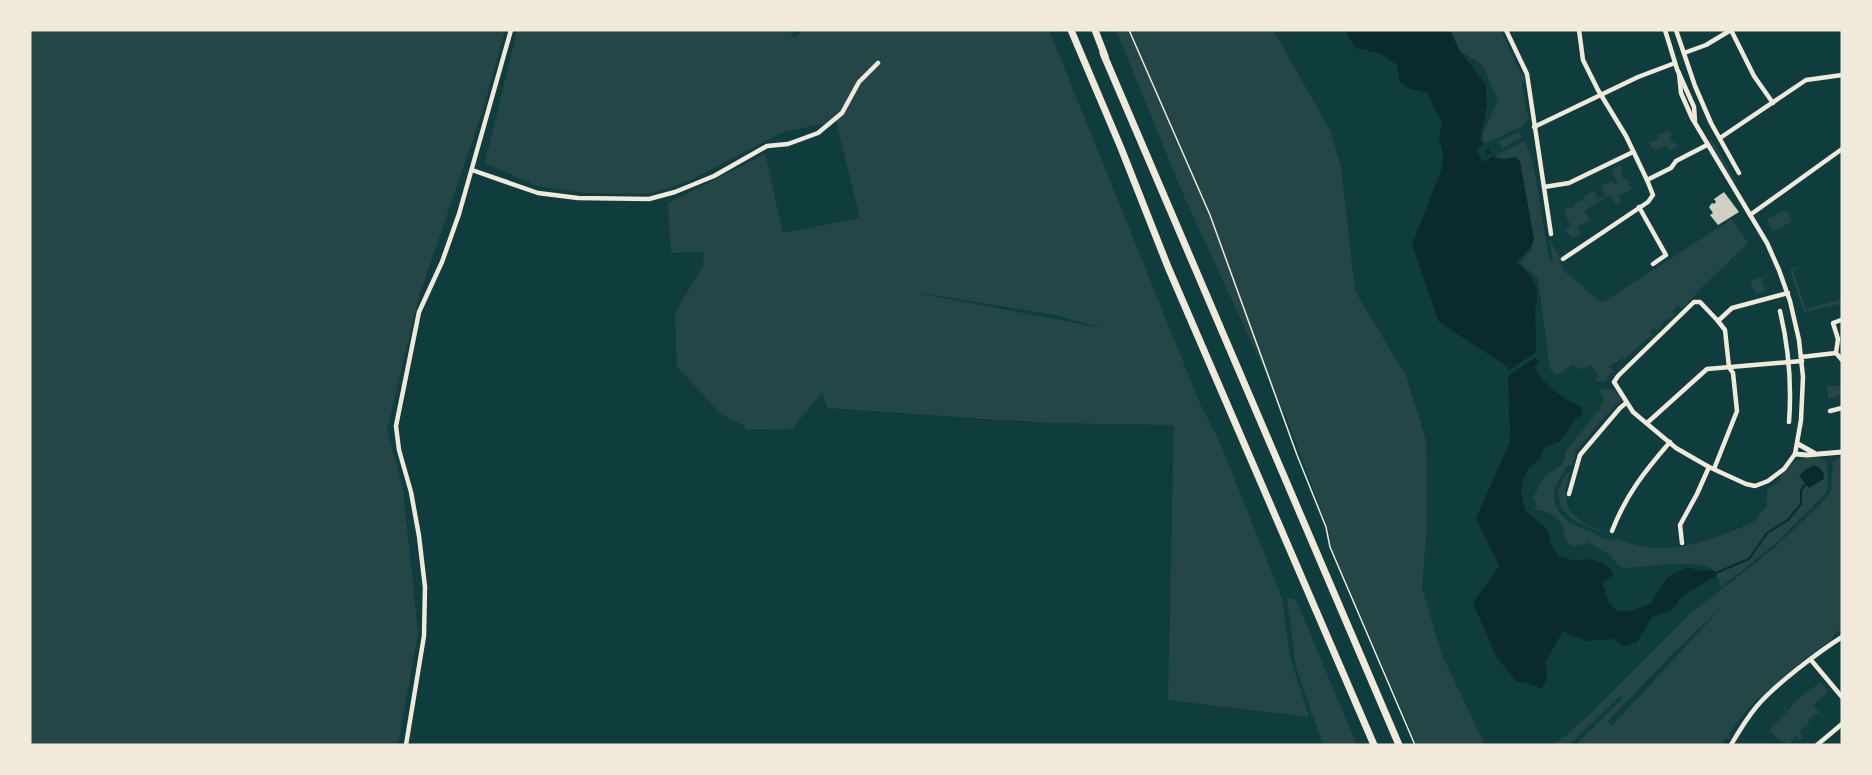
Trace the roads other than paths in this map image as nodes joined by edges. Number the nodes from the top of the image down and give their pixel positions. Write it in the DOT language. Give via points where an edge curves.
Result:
graph roads {
  1 [pos="511,30"];
  2 [pos="1071,30"];
  3 [pos="1094,30"];
  4 [pos="1506,30"];
  5 [pos="1579,30"];
  6 [pos="1665,30"];
  7 [pos="1676,30"];
  8 [pos="1731,30"];
  9 [pos="1684,52"];
  10 [pos="878,63"];
  11 [pos="1675,63"];
  12 [pos="1842,75"];
  13 [pos="1601,95"];
  14 [pos="1773,103"];
  15 [pos="1534,126"];
  16 [pos="1720,138"];
  17 [pos="1707,146"];
  18 [pos="1842,149"];
  19 [pos="1633,152"];
  20 [pos="472,170"];
  21 [pos="1739,172"];
  22 [pos="1647,180"];
  23 [pos="1544,188"];
  24 [pos="1639,207"];
  25 [pos="1750,215"];
  26 [pos="1551,234"];
  27 [pos="1563,259"];
  28 [pos="1653,264"];
  29 [pos="1788,293"];
  30 [pos="1780,311"];
  31 [pos="1841,320"];
  32 [pos="1718,321"];
  33 [pos="1836,353"];
  34 [pos="1801,359"];
  35 [pos="1842,360"];
  36 [pos="1790,362"];
  37 [pos="1729,366"];
  38 [pos="1626,403"];
  39 [pos="1842,408"];
  40 [pos="1830,411"];
  41 [pos="1789,422"];
  42 [pos="1647,423"];
  43 [pos="1670,442"];
  44 [pos="1797,444"];
  45 [pos="1842,452"];
  46 [pos="1814,453"];
  47 [pos="1795,454"];
  48 [pos="1711,468"];
  49 [pos="1569,494"];
  50 [pos="1612,531"];
  51 [pos="1682,543"];
  52 [pos="1842,638"];
  53 [pos="1811,660"];
  54 [pos="1345,677"];
  55 [pos="1842,697"];
  56 [pos="1842,724"];
  57 [pos="406,745"];
  58 [pos="1369,745"];
  59 [pos="1374,745"];
  60 [pos="1399,745"];
  61 [pos="1731,745"];
  62 [pos="1818,745"];
  1 -- 20 [label="street"];
  2 -- 54 [label="highway" via="1168,267"];
  3 -- 60 [label="highway"];
  4 -- 15 [label="street" via="1527,74"];
  5 -- 13 [label="street" via="1581,56"];
  6 -- 11 [label="street"];
  7 -- 9 [label="street"];
  8 -- 9 [label="street"];
  8 -- 14 [label="street" via="1754,76"];
  9 -- 16 [label="street"];
  10 -- 20 [label="street" via="859,82 842,113 818,133 788,144 766,146 714,176 658,197 612,200 538,193"];
  11 -- 13 [label="street"];
  11 -- 17 [label="street" via="1681,93"];
  12 -- 14 [label="street" via="1806,80"];
  13 -- 15 [label="street"];
  13 -- 19 [label="street"];
  14 -- 16 [label="street"];
  15 -- 23 [label="street"];
  16 -- 21 [label="street"];
  17 -- 22 [label="street"];
  17 -- 25 [label="street"];
  18 -- 25 [label="street"];
  19 -- 22 [label="street"];
  19 -- 23 [label="street" via="1569,183"];
  20 -- 57 [label="street" via="442,262 419,312 396,426 419,536 425,586 424,636"];
  22 -- 24 [label="street" via="1653,195"];
  23 -- 26 [label="street"];
  24 -- 27 [label="street"];
  24 -- 28 [label="street" via="1666,255"];
  25 -- 29 [label="street"];
  29 -- 32 [label="street" via="1732,308"];
  29 -- 34 [label="street"];
  30 -- 36 [label="street"];
  31 -- 33 [label="street" via="1833,323 1838,339"];
  32 -- 37 [label="street" via="1725,330"];
  32 -- 38 [label="street" via="1700,302 1693,303 1618,376 1614,382"];
  33 -- 34 [label="street"];
  33 -- 35 [label="street"];
  34 -- 36 [label="street"];
  34 -- 44 [label="street" via="1803,404"];
  36 -- 37 [label="street"];
  36 -- 41 [label="street"];
  37 -- 42 [label="street" via="1704,370"];
  37 -- 48 [label="street" via="1737,411"];
  38 -- 42 [label="street"];
  38 -- 49 [label="street" via="1580,455"];
  39 -- 40 [label="street"];
  42 -- 43 [label="street"];
  43 -- 48 [label="street"];
  43 -- 50 [label="street" via="1635,484"];
  44 -- 46 [label="street"];
  44 -- 47 [label="street"];
  45 -- 46 [label="street"];
  46 -- 47 [label="street"];
  47 -- 48 [label="street" via="1780,473 1755,486"];
  48 -- 51 [label="street" via="1680,525"];
  52 -- 53 [label="street"];
  53 -- 55 [label="street"];
  53 -- 61 [label="street" via="1759,703"];
  54 -- 58 [label="highway"];
  54 -- 59 [label="highway"];
  56 -- 62 [label="street"];
}
